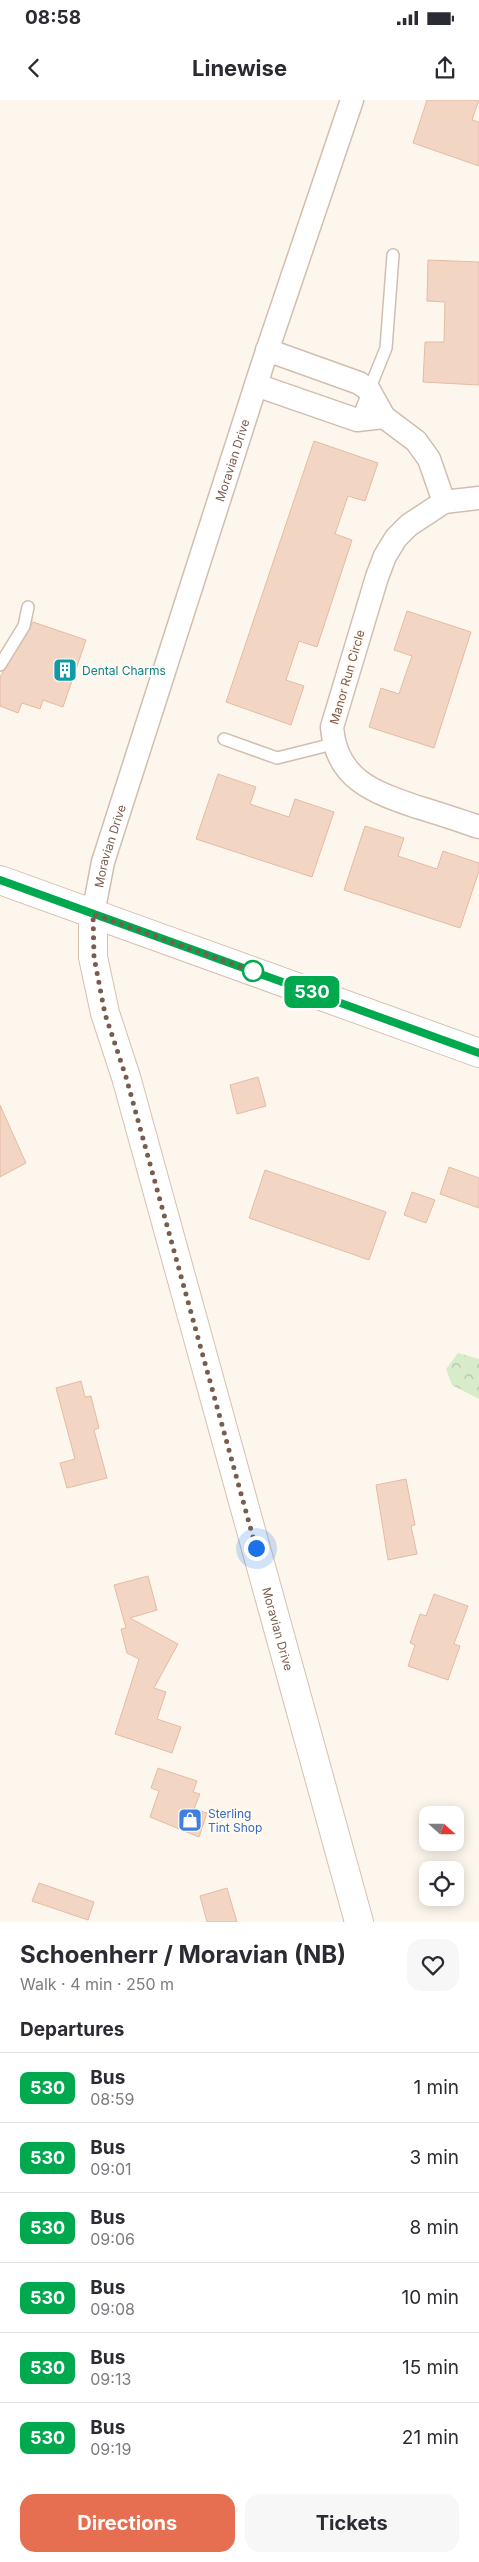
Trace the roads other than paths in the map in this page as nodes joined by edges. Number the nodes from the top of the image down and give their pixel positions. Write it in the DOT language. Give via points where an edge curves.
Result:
graph roads {
  1 [pos="352,100"];
  2 [pos="393,255"];
  3 [pos="268,350"];
  4 [pos="256,385"];
  5 [pos="369,390"];
  6 [pos="384,417"];
  7 [pos="357,420"];
  8 [pos="479,498"];
  9 [pos="444,502"];
  10 [pos="28,607"];
  11 [pos="0,665"];
  12 [pos="224,739"];
  13 [pos="333,744"];
  14 [pos="479,827"];
  15 [pos="0,880"];
  16 [pos="93,914"];
  17 [pos="479,1053"];
  18 [pos="359,1922"];
  1 -- 3 [label="street, Moravian Drive"];
  2 -- 5 [label="lane" via="388,339"];
  3 -- 4 [label="street, Moravian Drive"];
  3 -- 5 [label="street" via="346,377"];
  4 -- 7 [label="street"];
  4 -- 16 [label="street, Moravian Drive" via="103,862"];
  5 -- 6 [label="street"];
  5 -- 7 [label="lane"];
  6 -- 7 [label="street"];
  6 -- 9 [label="street" via="416,441 429,459"];
  8 -- 9 [label="street, Manor Run Circle"];
  9 -- 13 [label="street, Manor Run Circle" via="409,525 385,556 336,710"];
  10 -- 11 [label="lane" via="24,626"];
  12 -- 13 [label="lane" via="277,758"];
  13 -- 14 [label="street" via="348,769 376,793"];
  15 -- 16 [label="street"];
  16 -- 17 [label="street"];
  16 -- 18 [label="street, Moravian Drive" via="94,957 105,1014 126,1077"];
}
